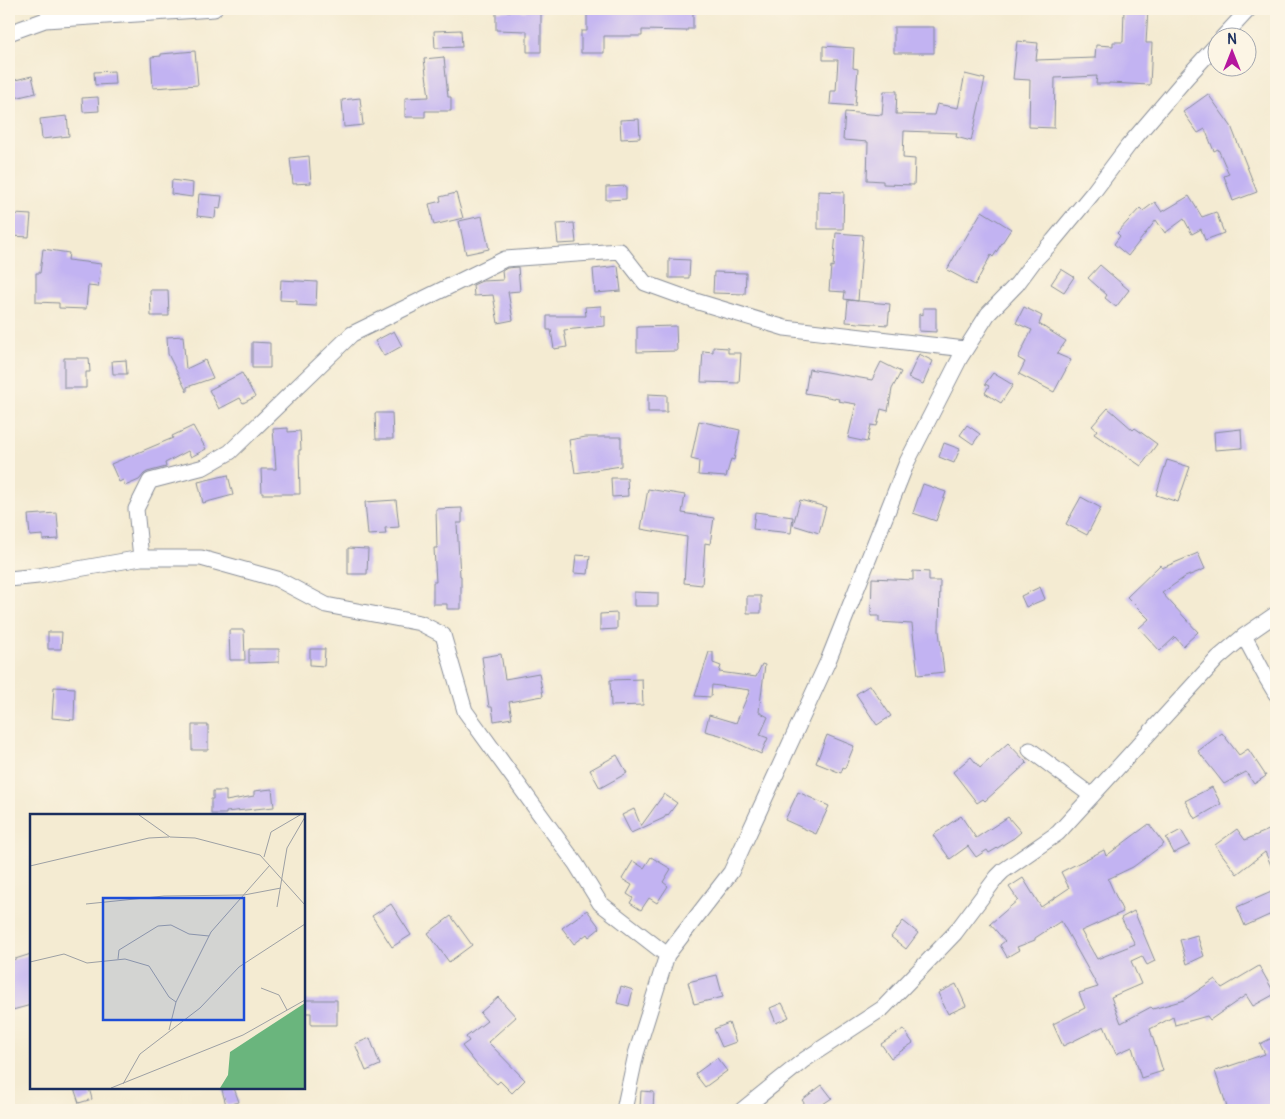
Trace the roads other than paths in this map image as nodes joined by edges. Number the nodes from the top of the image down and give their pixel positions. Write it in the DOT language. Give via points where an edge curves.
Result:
graph roads {
  1 [pos="214,9"];
  2 [pos="1249,9"];
  3 [pos="1231,28"];
  4 [pos="9,33"];
  5 [pos="1208,54"];
  6 [pos="966,349"];
  7 [pos="140,558"];
  8 [pos="9,579"];
  9 [pos="1276,614"];
  10 [pos="1244,636"];
  11 [pos="1276,694"];
  12 [pos="1030,750"];
  13 [pos="1092,796"];
  14 [pos="667,955"];
  15 [pos="624,1110"];
  16 [pos="742,1110"];
  1 -- 4 [label="street" via="45,20"];
  2 -- 3 [label="street"];
  5 -- 6 [label="street" via="1128,146 1053,242 988,314"];
  6 -- 7 [label="street" via="785,328 645,283 620,251 504,259 352,334 230,452 204,467 150,481 136,509"];
  6 -- 14 [label="street" via="907,462 828,661 731,872"];
  7 -- 8 [label="street"];
  7 -- 14 [label="street" via="201,558 277,579 326,605 420,623 443,635 464,711 576,864 600,904"];
  9 -- 10 [label="street"];
  10 -- 11 [label="street"];
  10 -- 13 [label="street" via="1198,678"];
  12 -- 13 [label="street"];
  13 -- 16 [label="street" via="1058,833 997,877 955,933 882,1008 804,1060"];
  14 -- 15 [label="street" via="636,1054"];
}
